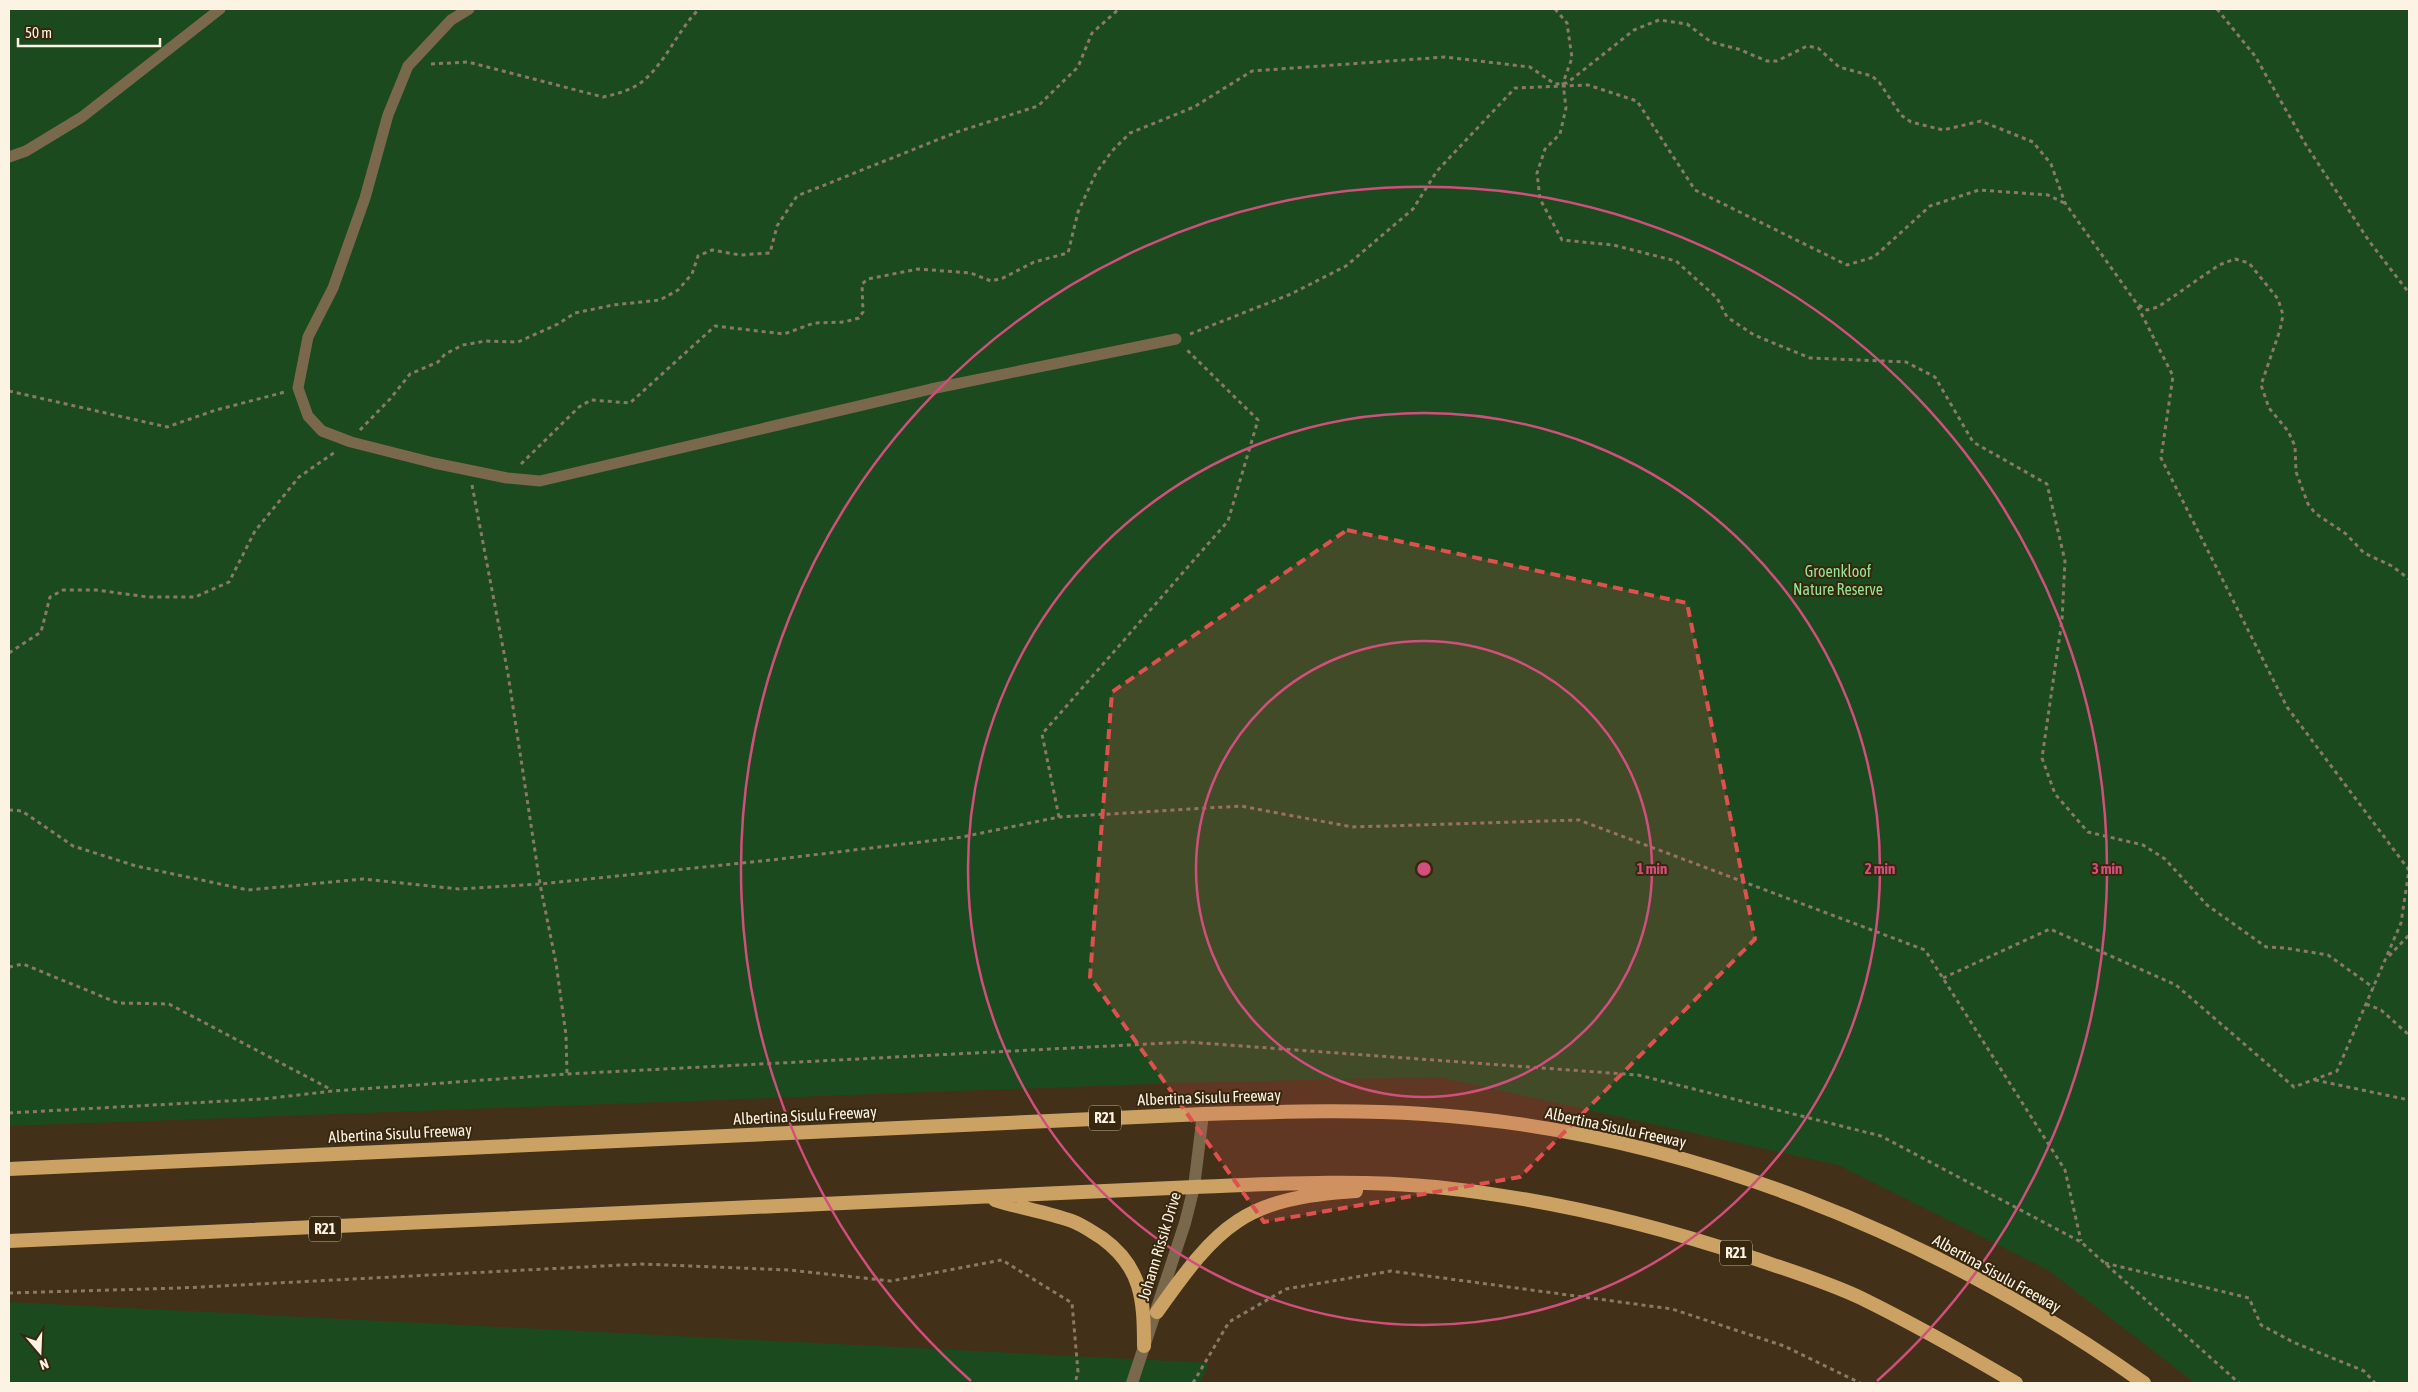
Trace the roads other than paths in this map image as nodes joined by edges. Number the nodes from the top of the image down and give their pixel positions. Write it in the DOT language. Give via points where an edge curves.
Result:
graph roads {
  1 [pos="220,9"];
  2 [pos="469,9"];
  3 [pos="9,157"];
  4 [pos="1176,340"];
  5 [pos="1203,1114"];
  6 [pos="9,1169"];
  7 [pos="1194,1187"];
  8 [pos="1434,1187"];
  9 [pos="986,1197"];
  10 [pos="9,1242"];
  11 [pos="1157,1312"];
  12 [pos="1144,1346"];
  13 [pos="1132,1383"];
  14 [pos="2016,1383"];
  15 [pos="2144,1383"];
  1 -- 3 [label="lane" via="82,117 34,147"];
  2 -- 4 [label="lane" via="451,20 408,66 388,115 365,198 333,288 308,337 298,388 308,416 322,431 351,442 434,463 507,478 540,481 931,389"];
  5 -- 6 [label="highway, Albertina Sisulu Freeway / R21"];
  5 -- 7 [label="street, Johann Rissik Drive"];
  5 -- 15 [label="highway, Albertina Sisulu Freeway / R21" via="1360,1111 1426,1114 1529,1126 1628,1144 1727,1172 1825,1206 1925,1253 2012,1300"];
  7 -- 8 [label="highway, R21" via="1331,1182"];
  7 -- 9 [label="highway, R21"];
  7 -- 11 [label="street, Johann Rissik Drive"];
  8 -- 11 [label="highway" via="1334,1193 1264,1206 1242,1216 1215,1237"];
  8 -- 14 [label="highway, R21" via="1536,1200 1674,1232 1858,1297 1950,1343"];
  9 -- 10 [label="highway, R21"];
  9 -- 12 [label="highway" via="1073,1222 1120,1253 1132,1269 1142,1297"];
  11 -- 12 [label="street, Johann Rissik Drive"];
  12 -- 13 [label="street, Johann Rissik Drive"];
}
